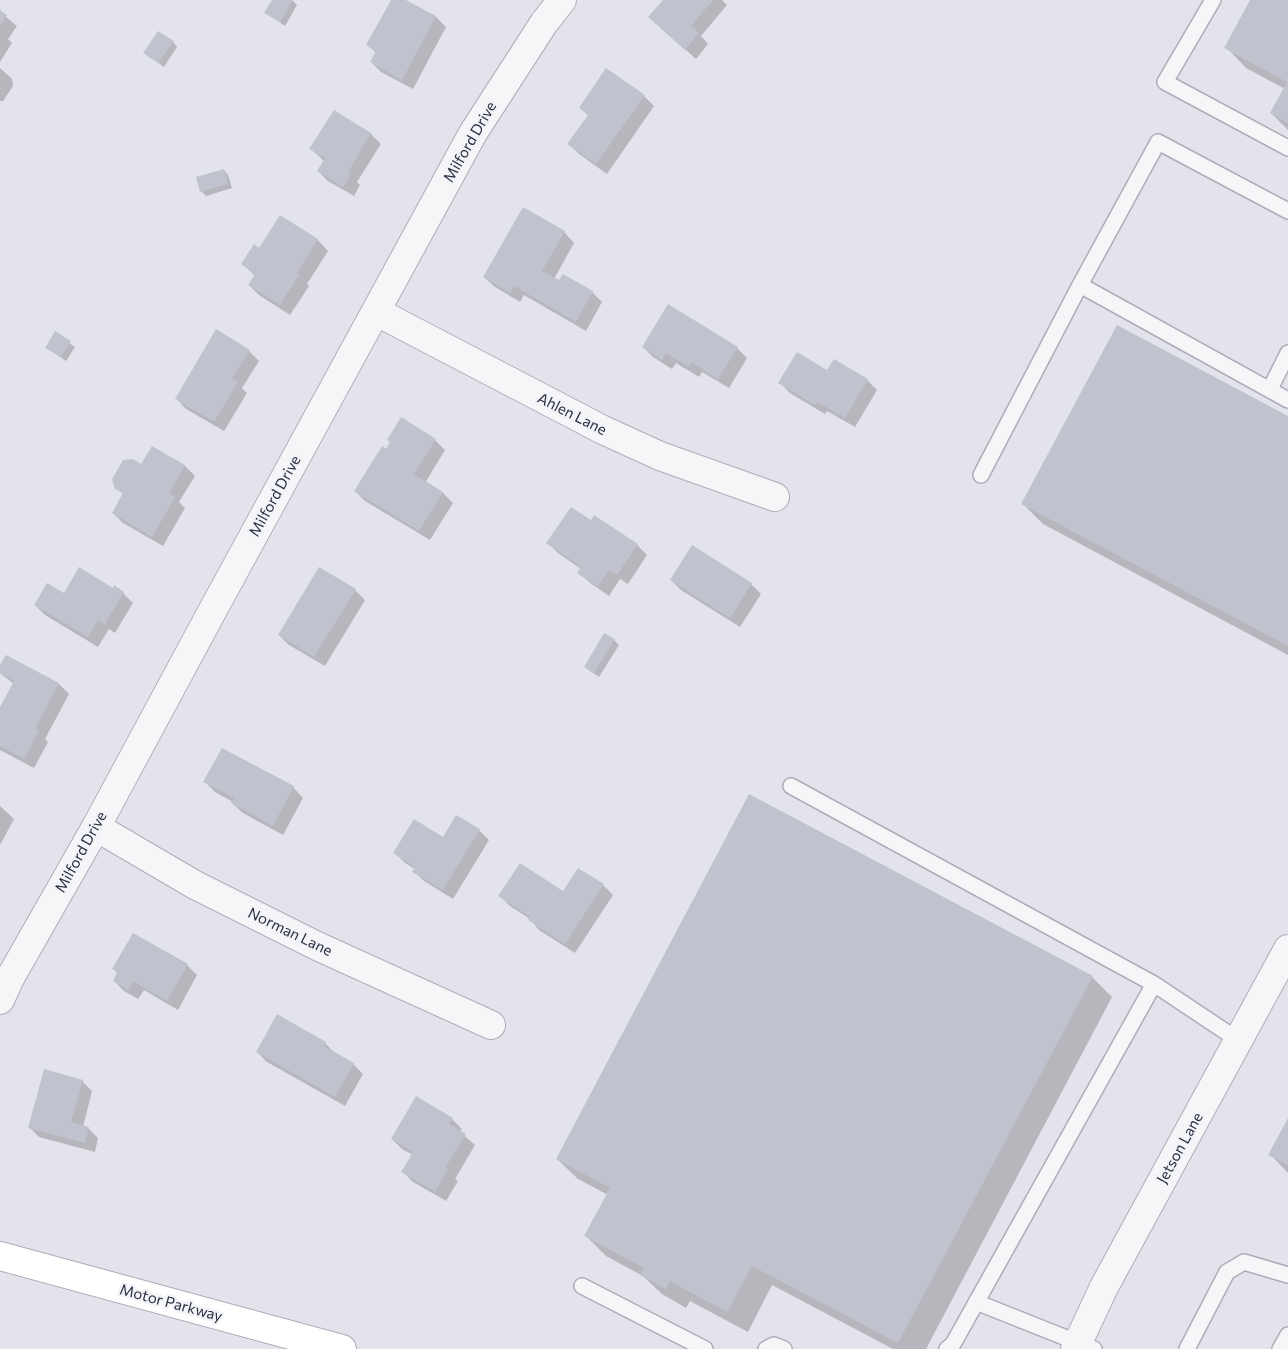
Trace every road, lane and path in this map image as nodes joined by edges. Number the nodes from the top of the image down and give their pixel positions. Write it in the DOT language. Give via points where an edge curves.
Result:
graph roads {
  1 [pos="562,0"];
  2 [pos="1213,0"];
  3 [pos="1288,148"];
  4 [pos="1288,211"];
  5 [pos="1080,285"];
  6 [pos="376,312"];
  7 [pos="1288,353"];
  8 [pos="1270,389"];
  9 [pos="1288,400"];
  10 [pos="981,475"];
  11 [pos="775,497"];
  12 [pos="790,786"];
  13 [pos="96,827"];
  14 [pos="1288,949"];
  15 [pos="1154,984"];
  16 [pos="0,1000"];
  17 [pos="491,1025"];
  18 [pos="1238,1040"];
  19 [pos="0,1256"];
  20 [pos="1288,1275"];
  21 [pos="582,1286"];
  22 [pos="976,1302"];
  23 [pos="1288,1335"];
  24 [pos="1082,1347"];
  25 [pos="342,1349"];
  26 [pos="706,1349"];
  27 [pos="766,1349"];
  28 [pos="784,1349"];
  29 [pos="947,1349"];
  30 [pos="1187,1349"];
  31 [pos="1280,1349"];
  1 -- 6 [label="street, Milford Drive" via="473,133"];
  2 -- 3 [label="lane" via="1166,82"];
  4 -- 5 [label="lane" via="1158,142"];
  5 -- 8 [label="lane"];
  5 -- 10 [label="lane"];
  6 -- 11 [label="street, Ahlen Lane" via="603,430 660,456"];
  6 -- 13 [label="street, Milford Drive"];
  7 -- 8 [label="lane"];
  8 -- 9 [label="lane"];
  12 -- 15 [label="lane"];
  13 -- 16 [label="street, Milford Drive"];
  13 -- 17 [label="street, Norman Lane" via="195,885 318,946"];
  14 -- 18 [label="street, Jetson Lane"];
  15 -- 18 [label="lane"];
  15 -- 22 [label="lane"];
  18 -- 24 [label="street, Jetson Lane" via="1104,1287"];
  19 -- 25 [label="main road, Motor Parkway"];
  20 -- 30 [label="lane" via="1244,1262 1228,1272"];
  21 -- 26 [label="lane"];
  22 -- 24 [label="lane"];
  22 -- 29 [label="lane"];
  23 -- 31 [label="lane"];
  27 -- 28 [label="lane" via="774,1346"];
}
